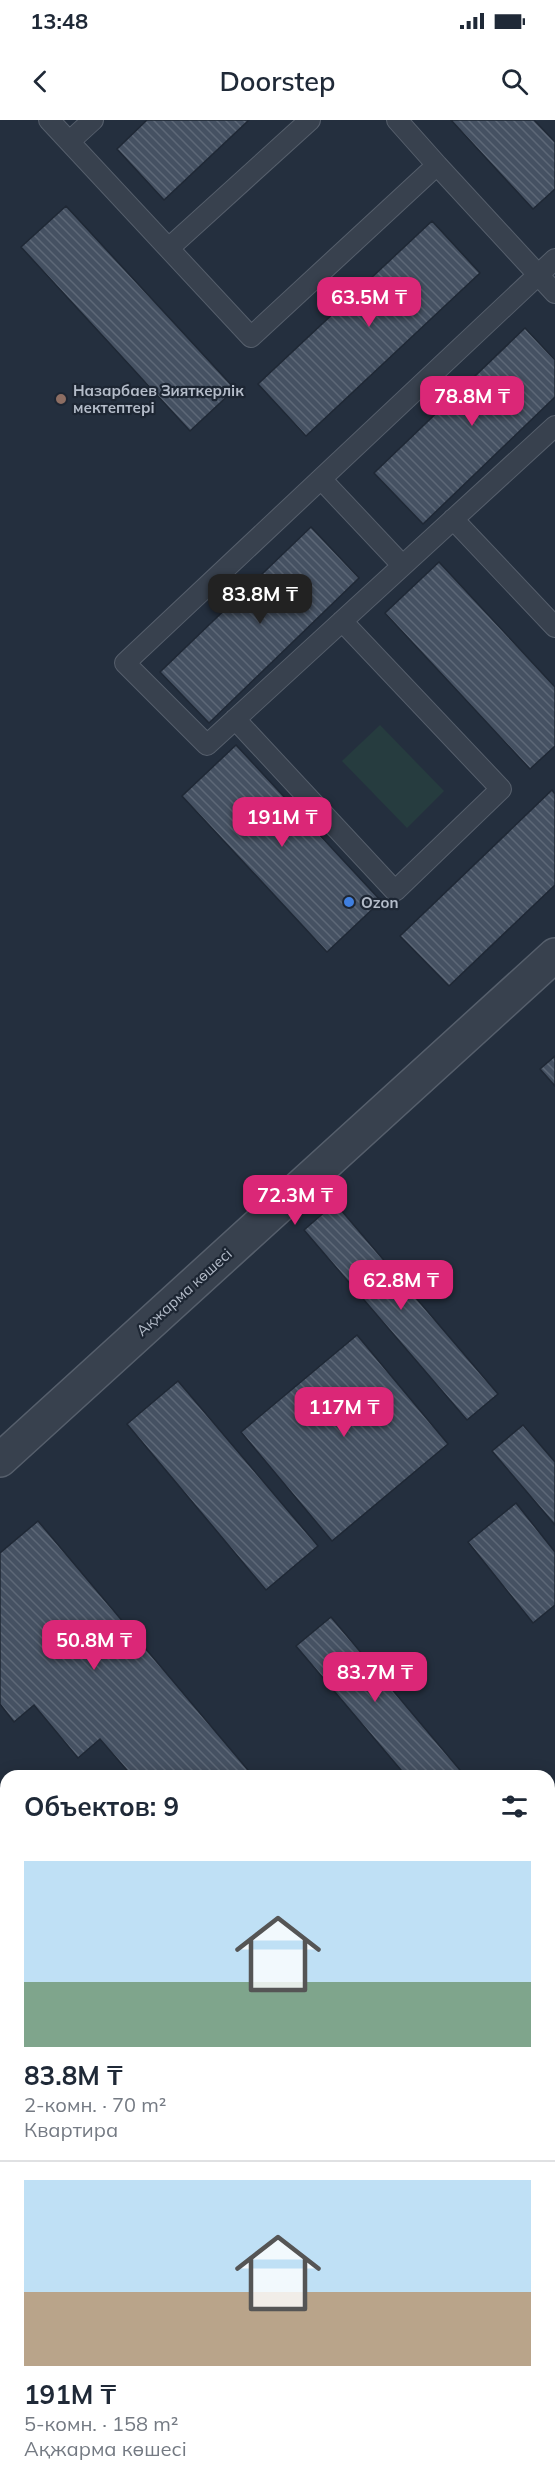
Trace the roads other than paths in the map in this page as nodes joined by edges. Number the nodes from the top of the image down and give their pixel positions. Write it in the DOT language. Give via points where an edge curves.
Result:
graph roads {
  1 [pos="49,120"];
  2 [pos="93,120"];
  3 [pos="310,120"];
  4 [pos="397,120"];
  5 [pos="70,141"];
  6 [pos="437,165"];
  7 [pos="169,248"];
  8 [pos="555,259"];
  9 [pos="538,275"];
  10 [pos="555,293"];
  11 [pos="555,426"];
  12 [pos="322,480"];
  13 [pos="453,519"];
  14 [pos="402,565"];
  15 [pos="342,621"];
  16 [pos="555,627"];
  17 [pos="235,719"];
  18 [pos="555,955"];
  19 [pos="0,1460"];
  1 -- 5 [label="lane"];
  2 -- 5 [label="lane"];
  3 -- 7 [label="lane"];
  4 -- 6 [label="lane"];
  5 -- 7 [label="lane"];
  6 -- 7 [label="lane" via="251,337"];
  6 -- 9 [label="lane"];
  8 -- 9 [label="lane"];
  9 -- 10 [label="lane"];
  9 -- 12 [label="lane"];
  11 -- 13 [label="lane"];
  12 -- 14 [label="lane"];
  12 -- 17 [label="lane" via="125,663 207,745"];
  13 -- 14 [label="lane"];
  13 -- 16 [label="lane"];
  14 -- 15 [label="lane"];
  15 -- 17 [label="lane"];
  15 -- 17 [label="lane" via="501,789 395,891"];
  18 -- 19 [label="street, Ақжарма көшесі"];
}
